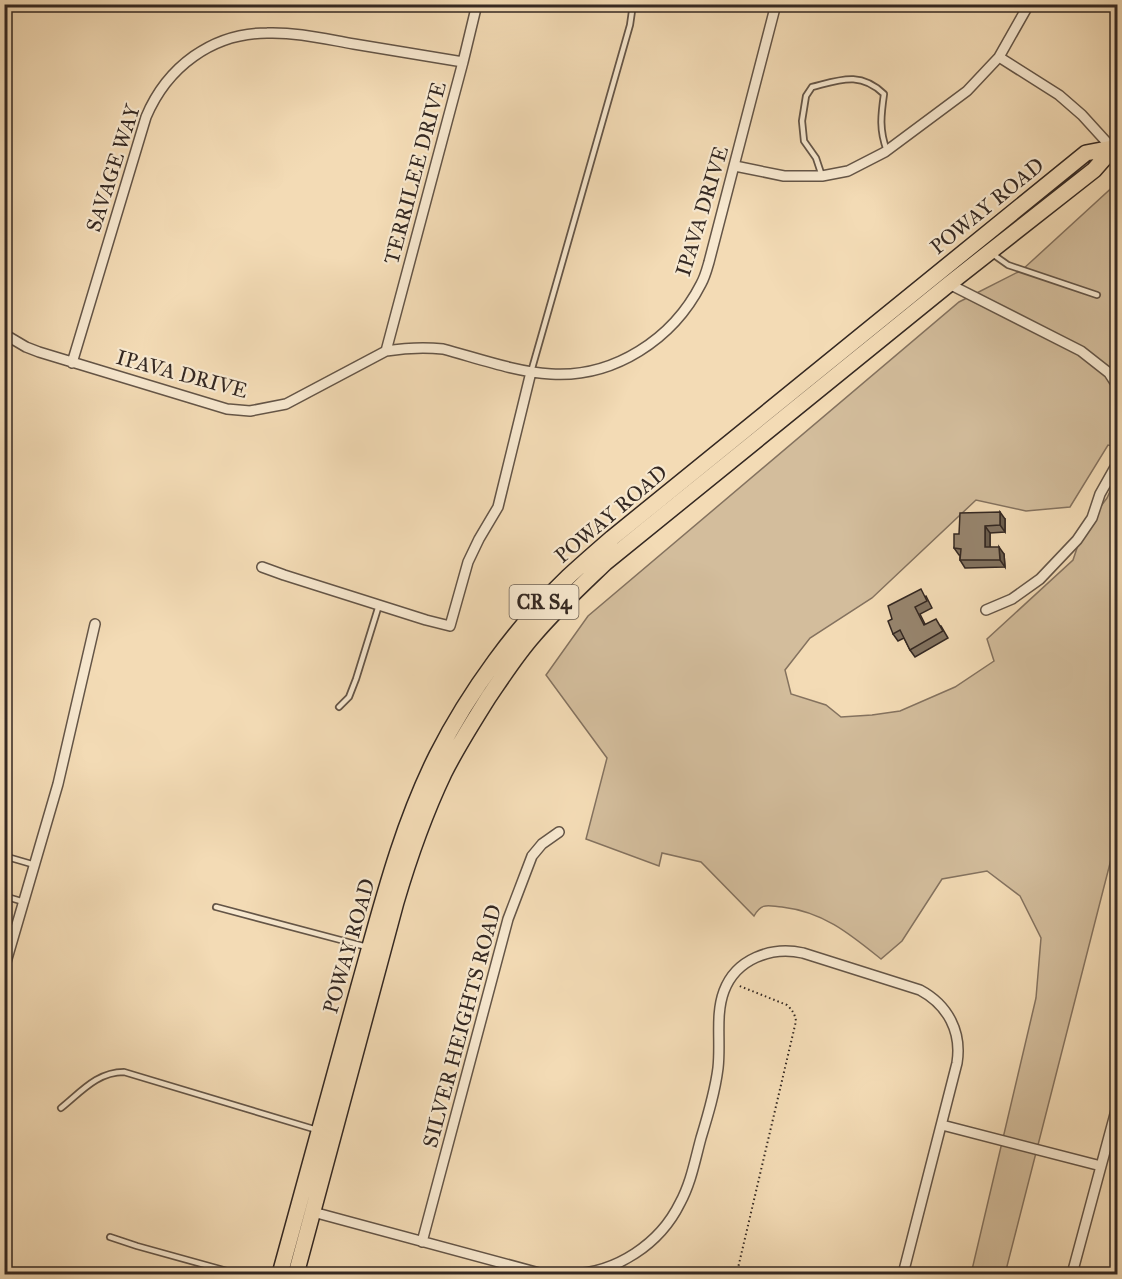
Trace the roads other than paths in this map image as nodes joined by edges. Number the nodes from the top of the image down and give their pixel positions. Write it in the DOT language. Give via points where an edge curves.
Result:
graph roads {
  1 [pos="477,4"];
  2 [pos="633,4"];
  3 [pos="776,4"];
  4 [pos="1029,4"];
  5 [pos="999,57"];
  6 [pos="463,62"];
  7 [pos="1115,146"];
  8 [pos="886,151"];
  9 [pos="735,166"];
  10 [pos="822,176"];
  11 [pos="978,241"];
  12 [pos="990,252"];
  13 [pos="949,284"];
  14 [pos="1097,295"];
  15 [pos="4,334"];
  16 [pos="386,351"];
  17 [pos="72,363"];
  18 [pos="531,372"];
  19 [pos="1118,387"];
  20 [pos="1118,462"];
  21 [pos="262,567"];
  22 [pos="379,605"];
  23 [pos="986,610"];
  24 [pos="95,624"];
  25 [pos="339,707"];
  26 [pos="559,832"];
  27 [pos="4,856"];
  28 [pos="35,865"];
  29 [pos="4,896"];
  30 [pos="24,902"];
  31 [pos="216,907"];
  32 [pos="377,949"];
  33 [pos="4,969"];
  34 [pos="1118,1103"];
  35 [pos="61,1108"];
  36 [pos="942,1125"];
  37 [pos="327,1133"];
  38 [pos="1101,1166"];
  39 [pos="306,1210"];
  40 [pos="110,1236"];
  41 [pos="422,1242"];
  42 [pos="238,1275"];
  43 [pos="280,1275"];
  44 [pos="296,1275"];
  45 [pos="552,1275"];
  46 [pos="571,1275"];
  47 [pos="903,1275"];
  48 [pos="1072,1275"];
  1 -- 6 [label="street, TERRILEE DRIVE"];
  2 -- 18 [label="lane"];
  3 -- 9 [label="street, IPAVA DRIVE"];
  4 -- 5 [label="street"];
  5 -- 7 [label="street" via="1059,95"];
  5 -- 8 [label="street" via="967,91"];
  6 -- 16 [label="street, TERRILEE DRIVE"];
  6 -- 17 [label="street, SAVAGE WAY" via="305,35 268,33 224,41 188,60 162,88 146,117"];
  7 -- 11 [label="main road, POWAY ROAD / CR S4" via="1086,153"];
  7 -- 12 [label="main road, POWAY ROAD / CR S4" via="1094,170"];
  8 -- 10 [label="street" via="848,171"];
  8 -- 10 [label="lane" via="881,120 884,94 874,85 857,79 812,87 806,96 802,121 804,141"];
  9 -- 10 [label="street" via="784,176"];
  9 -- 18 [label="street, IPAVA DRIVE" via="701,283 675,321 641,351 612,365 572,374"];
  11 -- 12 [label="lane"];
  11 -- 32 [label="main road, POWAY ROAD / CR S4" via="612,538 535,613 498,658 438,754 401,840"];
  12 -- 13 [label="main road, POWAY ROAD / CR S4"];
  12 -- 14 [label="lane" via="1008,265"];
  13 -- 19 [label="street" via="1081,351 1109,373"];
  13 -- 32 [label="main road, POWAY ROAD / CR S4" via="605,563 533,635 481,709 444,773"];
  15 -- 17 [label="street, IPAVA DRIVE" via="26,347"];
  16 -- 17 [label="street, IPAVA DRIVE" via="286,404 250,411 227,409"];
  16 -- 18 [label="street, IPAVA DRIVE" via="443,349"];
  18 -- 22 [label="street" via="498,507 468,562 450,626"];
  20 -- 23 [label="street" via="1092,518 1077,540 1040,579 1012,599"];
  21 -- 22 [label="street"];
  22 -- 25 [label="lane" via="349,697"];
  24 -- 28 [label="street"];
  26 -- 41 [label="street, SILVER HEIGHTS ROAD" via="532,856 508,919"];
  27 -- 28 [label="lane"];
  28 -- 30 [label="street"];
  29 -- 30 [label="lane"];
  30 -- 33 [label="street"];
  31 -- 32 [label="lane"];
  32 -- 37 [label="main road, POWAY ROAD / CR S4"];
  34 -- 38 [label="street"];
  35 -- 37 [label="lane" via="96,1079 111,1072 124,1072"];
  36 -- 38 [label="street"];
  36 -- 46 [label="street" via="958,1041 945,1010 931,997 920,990 803,953 783,950 758,956 743,965 729,982 721,1001 714,1091 680,1205 664,1228 635,1254 603,1269"];
  36 -- 47 [label="street"];
  37 -- 39 [label="main road, POWAY ROAD / CR S4"];
  38 -- 48 [label="street"];
  39 -- 41 [label="street"];
  39 -- 43 [label="main road, POWAY ROAD / CR S4"];
  39 -- 44 [label="main road, POWAY ROAD / CR S4"];
  40 -- 42 [label="lane"];
  41 -- 45 [label="street"];
}
